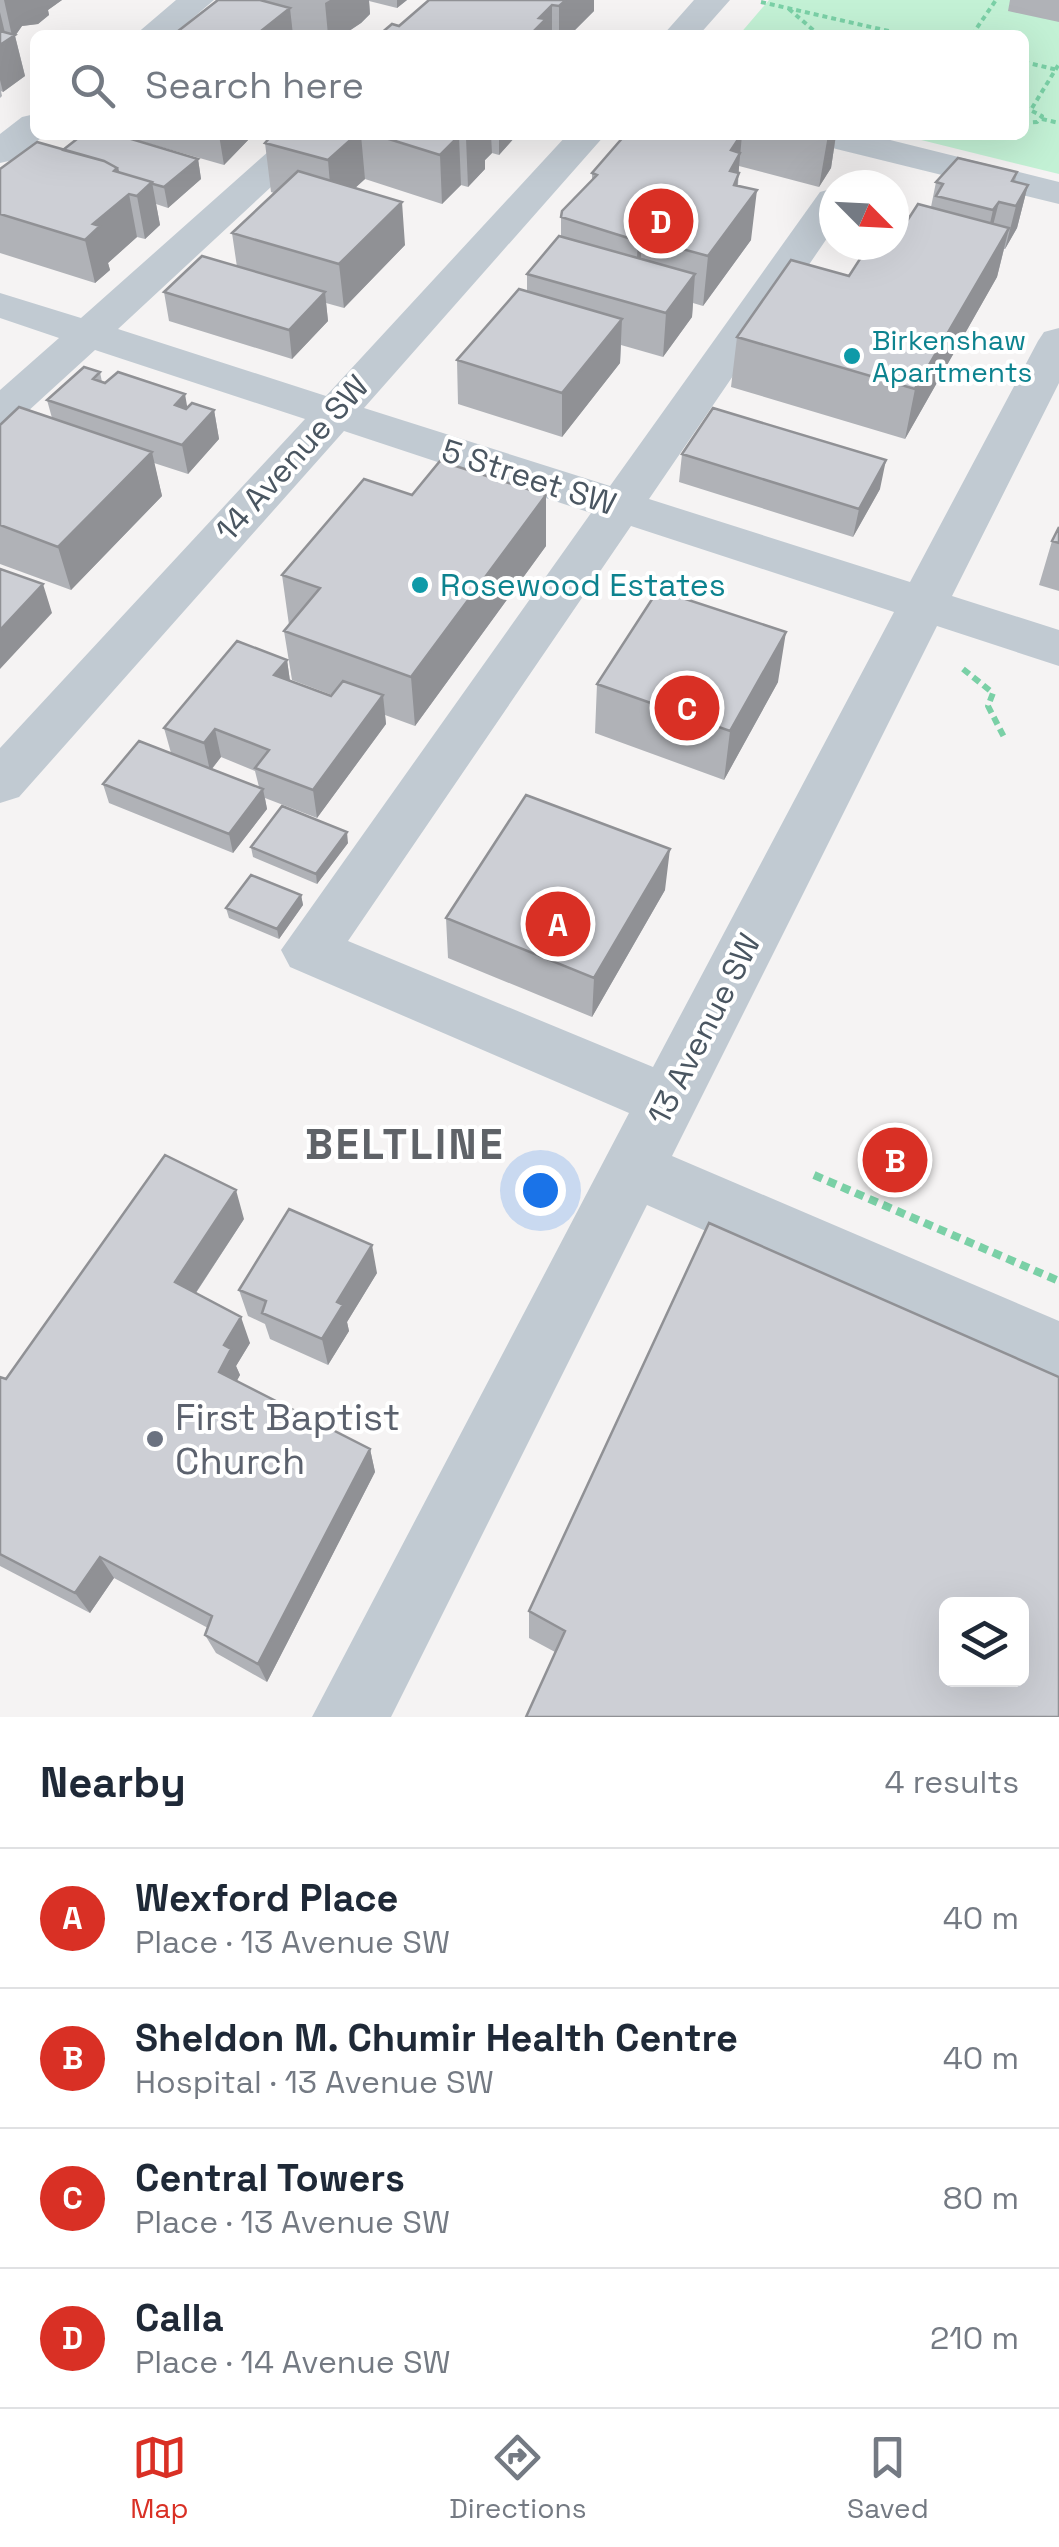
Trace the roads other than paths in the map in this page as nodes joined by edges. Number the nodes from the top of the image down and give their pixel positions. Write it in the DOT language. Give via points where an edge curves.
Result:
graph roads {
  1 [pos="198,0"];
  2 [pos="713,0"];
  3 [pos="159,30"];
  4 [pos="685,30"];
  5 [pos="30,129"];
  6 [pos="303,140"];
  7 [pos="582,140"];
  8 [pos="846,140"];
  9 [pos="872,146"];
  10 [pos="0,152"];
  11 [pos="855,170"];
  12 [pos="1059,193"];
  13 [pos="819,222"];
  14 [pos="0,305"];
  15 [pos="88,333"];
  16 [pos="1059,341"];
  17 [pos="0,413"];
  18 [pos="332,413"];
  19 [pos="620,507"];
  20 [pos="923,605"];
  21 [pos="1059,648"];
  22 [pos="0,783"];
  23 [pos="668,1101"];
  24 [pos="632,1168"];
  25 [pos="1059,1354"];
  26 [pos="350,1717"];
  1 -- 3 [label="street"];
  2 -- 4 [label="street"];
  5 -- 10 [label="street"];
  6 -- 15 [label="street"];
  7 -- 18 [label="street, 14 Avenue SW"];
  8 -- 9 [label="street"];
  9 -- 11 [label="street"];
  9 -- 12 [label="street"];
  13 -- 19 [label="street"];
  14 -- 15 [label="street, 5 Street SW"];
  15 -- 17 [label="street"];
  15 -- 18 [label="street, 5 Street SW"];
  16 -- 20 [label="street, 13 Avenue SW"];
  18 -- 19 [label="street, 5 Street SW"];
  18 -- 22 [label="street, 14 Avenue SW"];
  19 -- 20 [label="street, 5 Street SW"];
  19 -- 23 [label="street" via="310,950"];
  20 -- 21 [label="street, 5 Street SW"];
  20 -- 23 [label="street, 13 Avenue SW"];
  23 -- 24 [label="street, 13 Avenue SW"];
  24 -- 25 [label="street"];
  24 -- 26 [label="street, 13 Avenue SW"];
}
